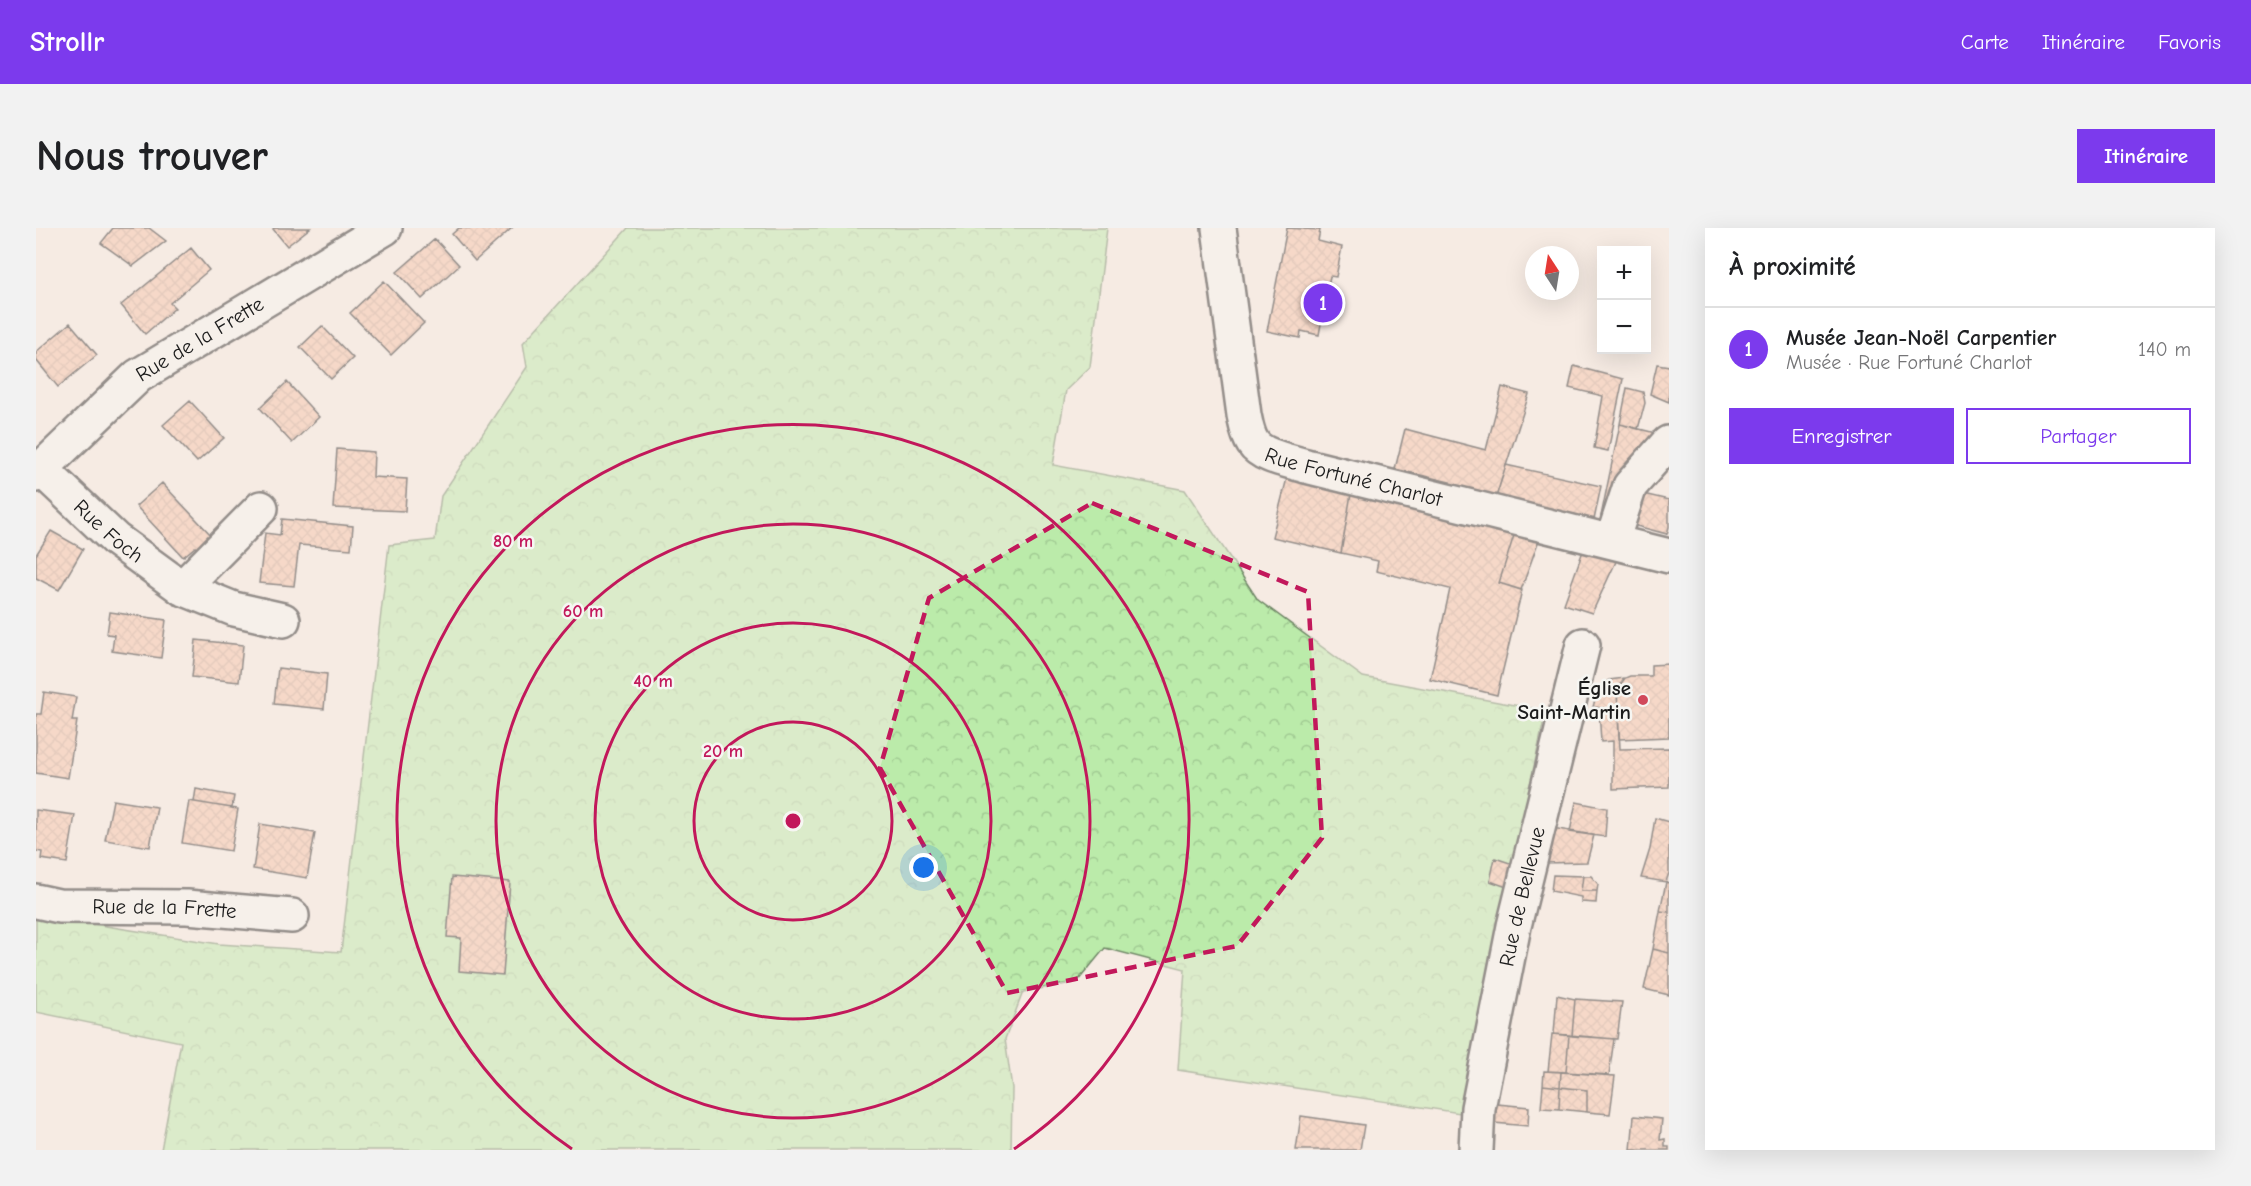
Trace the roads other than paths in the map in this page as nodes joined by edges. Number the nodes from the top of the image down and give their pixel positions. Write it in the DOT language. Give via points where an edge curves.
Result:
graph roads {
  1 [pos="385,228"];
  2 [pos="1219,228"];
  3 [pos="1668,443"];
  4 [pos="38,472"];
  5 [pos="261,508"];
  6 [pos="1612,541"];
  7 [pos="1669,556"];
  8 [pos="182,588"];
  9 [pos="282,620"];
  10 [pos="1583,645"];
  11 [pos="36,901"];
  12 [pos="292,916"];
  13 [pos="1476,1150"];
  1 -- 4 [label="street, Rue de la Frette" via="138,376"];
  2 -- 6 [label="street, Rue Fortuné Charlot" via="1244,415 1254,445 1270,455 1306,466"];
  3 -- 6 [label="street" via="1630,486"];
  4 -- 8 [label="street, Rue Foch" via="115,539"];
  5 -- 8 [label="street"];
  6 -- 7 [label="street, Rue Fortuné Charlot"];
  8 -- 9 [label="street, Rue Foch" via="234,609"];
  10 -- 13 [label="street, Rue de Bellevue" via="1514,926 1478,1108"];
  11 -- 12 [label="street, Rue de la Frette" via="59,906 187,907"];
}
